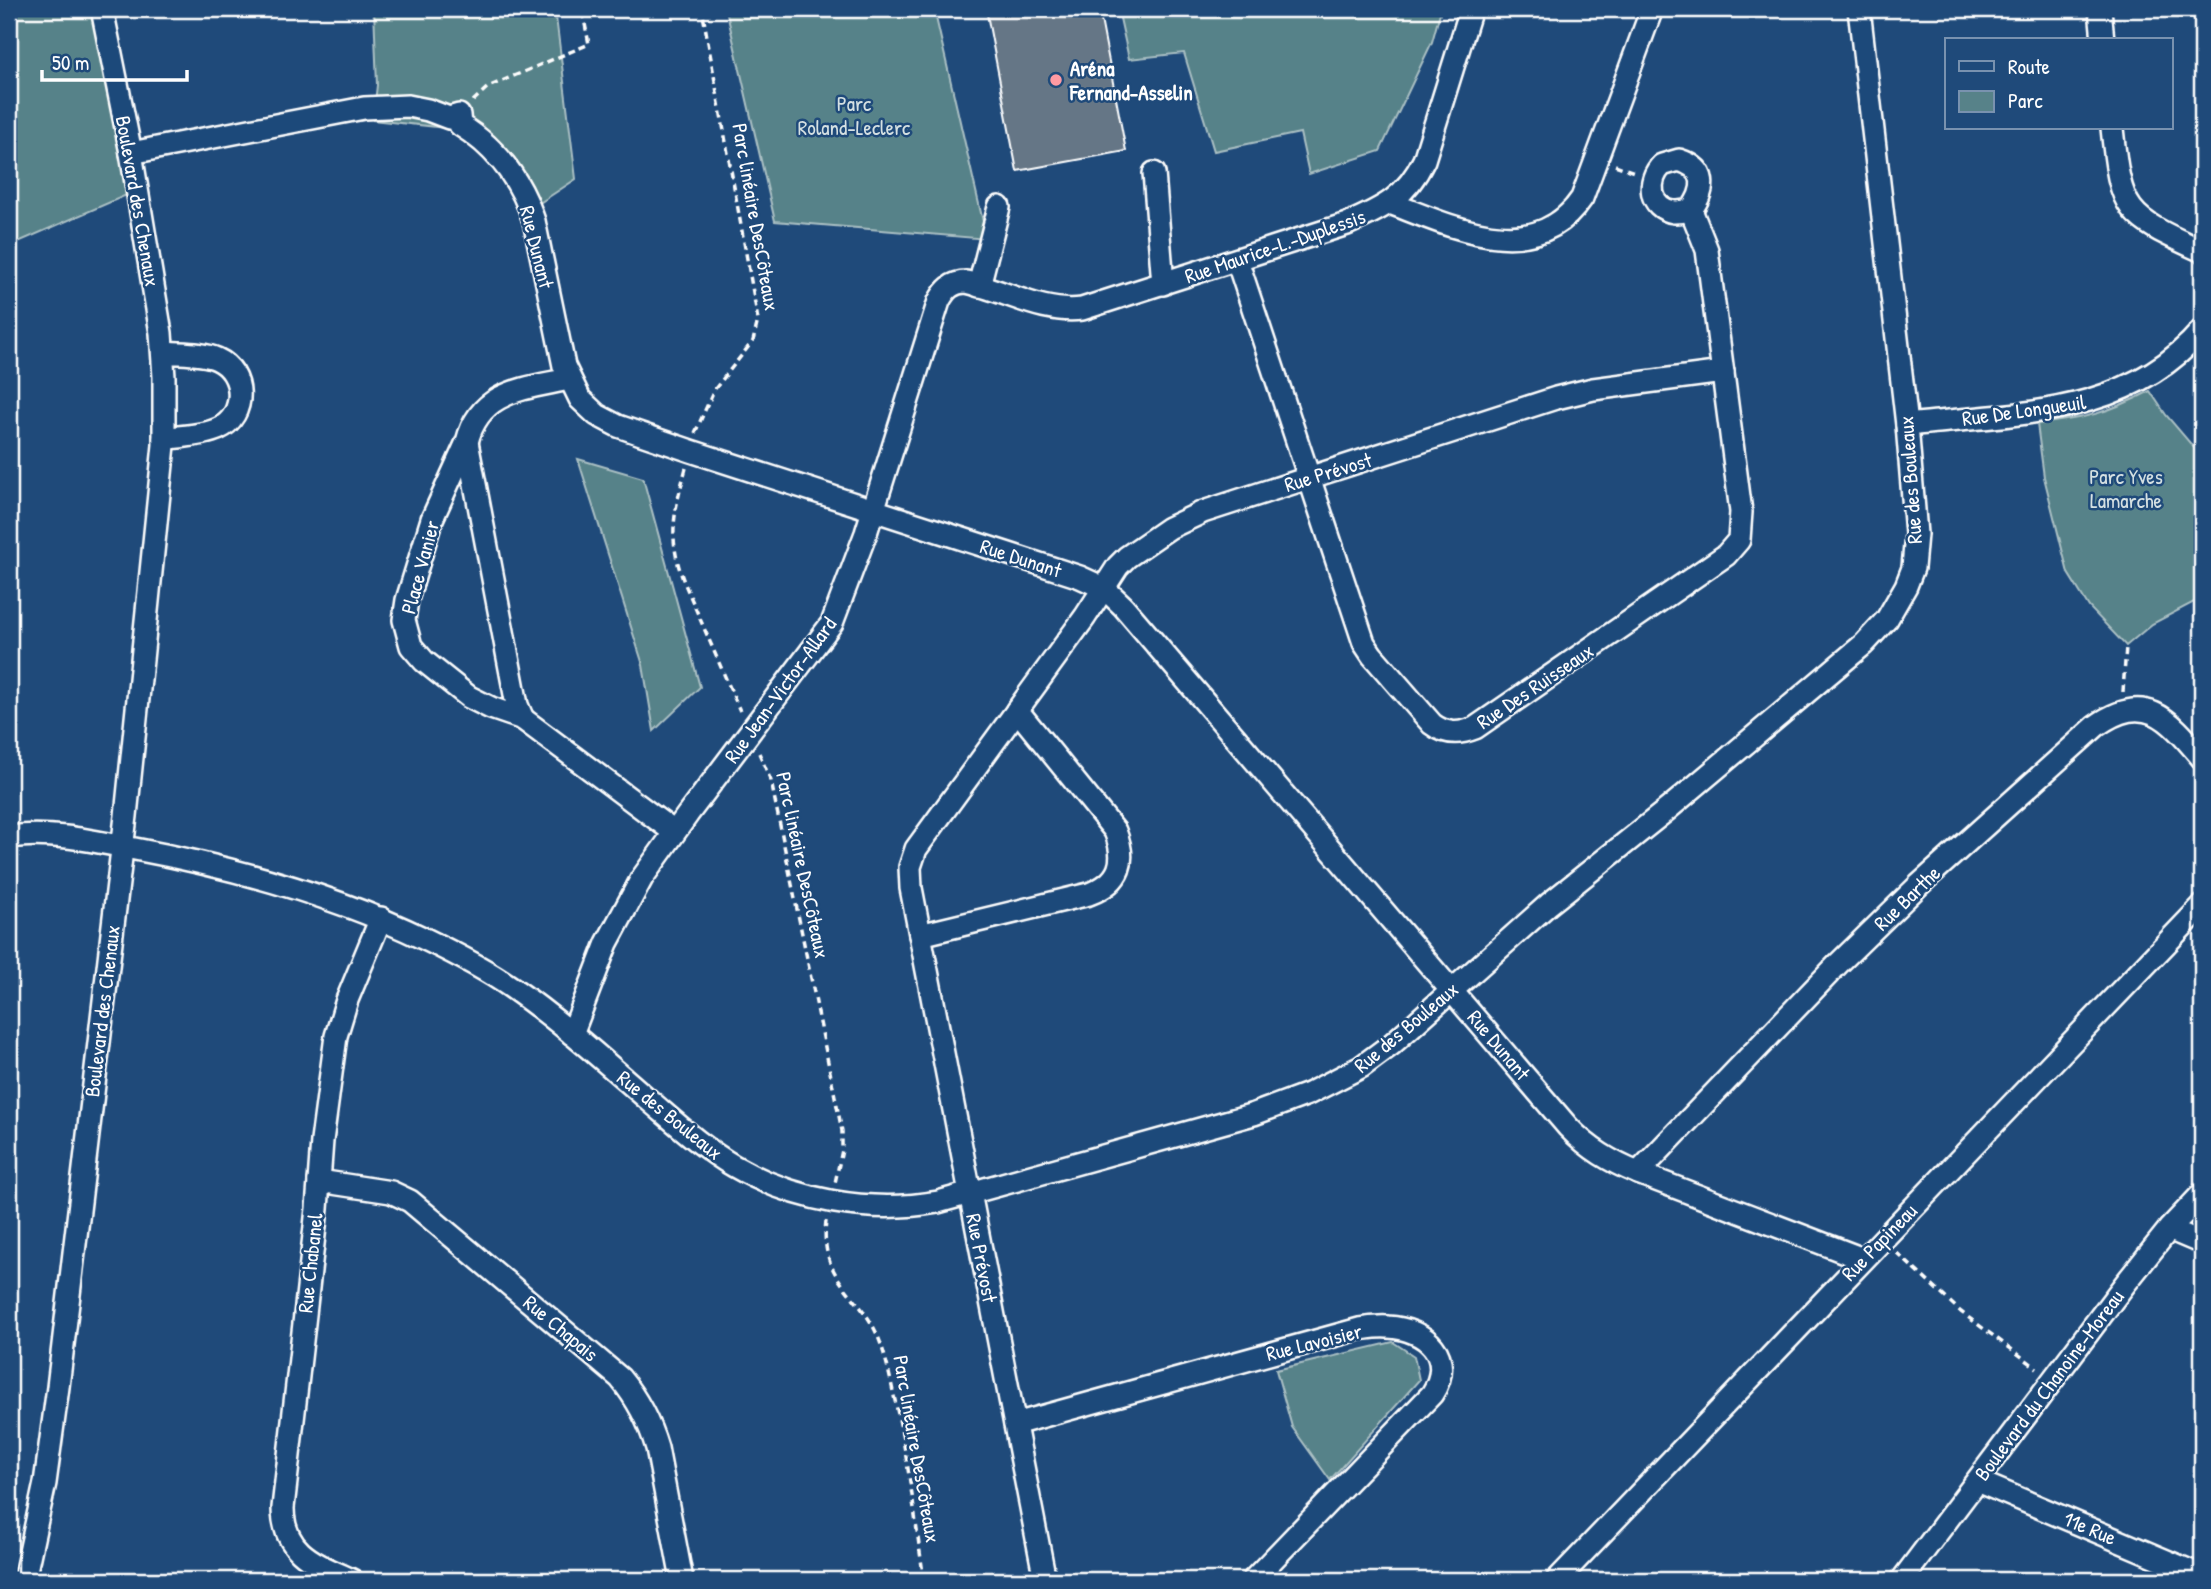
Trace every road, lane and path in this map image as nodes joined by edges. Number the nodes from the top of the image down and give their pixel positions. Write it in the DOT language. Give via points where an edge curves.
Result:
graph roads {
  1 [pos="102,9"];
  2 [pos="582,9"];
  3 [pos="702,9"];
  4 [pos="1471,9"];
  5 [pos="1652,9"];
  6 [pos="1859,9"];
  7 [pos="2099,9"];
  8 [pos="2103,38"];
  9 [pos="459,115"];
  10 [pos="2112,130"];
  11 [pos="131,153"];
  12 [pos="1597,159"];
  13 [pos="1154,173"];
  14 [pos="1652,179"];
  15 [pos="1390,203"];
  16 [pos="999,207"];
  17 [pos="1691,210"];
  18 [pos="2202,251"];
  19 [pos="1237,260"];
  20 [pos="1163,284"];
  21 [pos="953,285"];
  22 [pos="979,286"];
  23 [pos="2202,330"];
  24 [pos="163,352"];
  25 [pos="1723,372"];
  26 [pos="569,379"];
  27 [pos="1907,425"];
  28 [pos="164,439"];
  29 [pos="467,442"];
  30 [pos="691,451"];
  31 [pos="1310,477"];
  32 [pos="873,511"];
  33 [pos="1104,588"];
  34 [pos="2126,646"];
  35 [pos="1017,710"];
  36 [pos="2122,711"];
  37 [pos="523,719"];
  38 [pos="749,732"];
  39 [pos="2202,758"];
  40 [pos="674,832"];
  41 [pos="9,837"];
  42 [pos="122,847"];
  43 [pos="2202,906"];
  44 [pos="381,918"];
  45 [pos="920,935"];
  46 [pos="1452,990"];
  47 [pos="572,1034"];
  48 [pos="1638,1173"];
  49 [pos="319,1181"];
  50 [pos="2202,1194"];
  51 [pos="970,1195"];
  52 [pos="831,1201"];
  53 [pos="2169,1229"];
  54 [pos="2202,1243"];
  55 [pos="1863,1259"];
  56 [pos="1914,1269"];
  57 [pos="2052,1381"];
  58 [pos="1015,1424"];
  59 [pos="1977,1481"];
  60 [pos="2202,1576"];
  61 [pos="24,1580"];
  62 [pos="352,1580"];
  63 [pos="682,1580"];
  64 [pos="924,1580"];
  65 [pos="1045,1580"];
  66 [pos="1253,1580"];
  67 [pos="1557,1580"];
  68 [pos="1902,1580"];
  1 -- 11 [label="street, Boulevard des Chenaux"];
  2 -- 9 [label="path" via="589,44 488,87"];
  3 -- 30 [label="path, Parc linéaire DesCôteaux" via="758,320 753,341 708,401"];
  4 -- 15 [label="street, Rue Maurice-L.-Duplessis" via="1424,160 1409,186"];
  5 -- 12 [label="street"];
  6 -- 27 [label="street, Rue des Bouleaux"];
  7 -- 8 [label="street"];
  9 -- 11 [label="street" via="449,118 408,106 364,108"];
  9 -- 26 [label="street, Rue Dunant" via="460,125 503,161 529,205"];
  10 -- 18 [label="street" via="2119,182 2129,206 2153,228"];
  11 -- 24 [label="street, Boulevard des Chenaux"];
  12 -- 14 [label="path"];
  12 -- 15 [label="street" via="1576,207 1558,222 1518,237 1470,233"];
  13 -- 20 [label="street"];
  14 -- 17 [label="street" via="1658,204 1674,212"];
  14 -- 17 [label="street" via="1662,164 1670,161 1695,167 1702,189"];
  15 -- 19 [label="street, Rue Maurice-L.-Duplessis" via="1347,224"];
  16 -- 22 [label="street"];
  17 -- 25 [label="street, Rue Des Ruisseaux" via="1707,250"];
  19 -- 20 [label="street, Rue Maurice-L.-Duplessis"];
  19 -- 31 [label="street, Rue Des Ruisseaux"];
  20 -- 22 [label="street, Rue Maurice-L.-Duplessis" via="1070,311"];
  21 -- 22 [label="street, Rue Maurice-L.-Duplessis"];
  21 -- 32 [label="street, Rue Jean-Victor-Allard" via="939,301"];
  23 -- 27 [label="street, Rue De Longueuil" via="2160,368 2100,398 2044,411"];
  24 -- 28 [label="street, Boulevard des Chenaux"];
  24 -- 28 [label="street" via="220,361 235,375 240,396 236,412 222,427"];
  25 -- 31 [label="street, Rue Prévost" via="1573,393"];
  25 -- 31 [label="street, Rue Des Ruisseaux" via="1741,512 1736,545 1467,732 1445,732 1432,724 1368,650"];
  26 -- 29 [label="street, Place Vanier" via="496,399 480,411"];
  26 -- 30 [label="street, Rue Dunant" via="588,408 607,421"];
  27 -- 46 [label="street, Rue des Bouleaux" via="1916,550 1906,586 1887,619 1864,644"];
  28 -- 42 [label="street, Boulevard des Chenaux"];
  29 -- 37 [label="street"];
  29 -- 37 [label="street, Place Vanier" via="432,519 407,600 406,634 424,662 469,697"];
  30 -- 32 [label="street, Rue Dunant"];
  30 -- 38 [label="path, Parc linéaire DesCôteaux" via="674,516 677,561"];
  31 -- 33 [label="street, Rue Prévost" via="1169,528 1127,557"];
  32 -- 33 [label="street, Rue Dunant"];
  32 -- 38 [label="street, Rue Jean-Victor-Allard" via="832,623"];
  33 -- 35 [label="street, Rue Prévost"];
  33 -- 46 [label="street, Rue Dunant"];
  34 -- 36 [label="path"];
  35 -- 45 [label="street, Rue Prévost" via="913,857 909,878"];
  35 -- 45 [label="street" via="1115,831 1120,844 1119,870 1101,890 1089,894"];
  36 -- 39 [label="street" via="2158,715"];
  36 -- 48 [label="street, Rue Barthe" via="2095,726 1919,885"];
  37 -- 40 [label="street, Place Vanier"];
  38 -- 40 [label="street, Rue Jean-Victor-Allard"];
  38 -- 52 [label="path, Parc linéaire DesCôteaux" via="771,781 841,1124 842,1150"];
  40 -- 47 [label="street, Rue Jean-Victor-Allard" via="617,922"];
  41 -- 42 [label="street, Rue des Bouleaux" via="59,836"];
  42 -- 44 [label="street, Rue des Bouleaux" via="258,877"];
  42 -- 61 [label="street, Boulevard des Chenaux" via="50,1449"];
  43 -- 55 [label="street, Rue Papineau"];
  44 -- 47 [label="street, Rue des Bouleaux" via="483,969"];
  44 -- 49 [label="street, Rue Chabanel" via="339,1026"];
  45 -- 51 [label="street, Rue Prévost"];
  46 -- 48 [label="street, Rue Dunant" via="1579,1139 1604,1158"];
  46 -- 51 [label="street, Rue des Bouleaux" via="1376,1057 1308,1094 1254,1114"];
  47 -- 52 [label="street, Rue des Bouleaux" via="710,1150 755,1178"];
  48 -- 55 [label="street, Rue Dunant"];
  49 -- 62 [label="street, Rue Chabanel" via="283,1519 288,1537 299,1551"];
  49 -- 63 [label="street, Rue Chapais" via="391,1192 410,1200 620,1378 652,1431"];
  50 -- 53 [label="street, Boulevard du Chanoine-Moreau"];
  51 -- 52 [label="street, Rue des Bouleaux" via="892,1207"];
  51 -- 58 [label="street, Rue Prévost"];
  52 -- 64 [label="path, Parc linéaire DesCôteaux" via="824,1237 827,1256 839,1281 873,1326 883,1351 901,1429"];
  53 -- 54 [label="street"];
  53 -- 57 [label="street, Boulevard du Chanoine-Moreau"];
  55 -- 67 [label="street, Rue Papineau"];
  56 -- 57 [label="path" via="1961,1312"];
  57 -- 59 [label="street, Boulevard du Chanoine-Moreau"];
  58 -- 65 [label="street, Rue Prévost"];
  58 -- 66 [label="street, Rue Lavoisier" via="1359,1329 1389,1327 1431,1344 1438,1352 1442,1373 1432,1394"];
  59 -- 60 [label="street, 11e Rue"];
  59 -- 68 [label="street, Boulevard du Chanoine-Moreau"];
}
